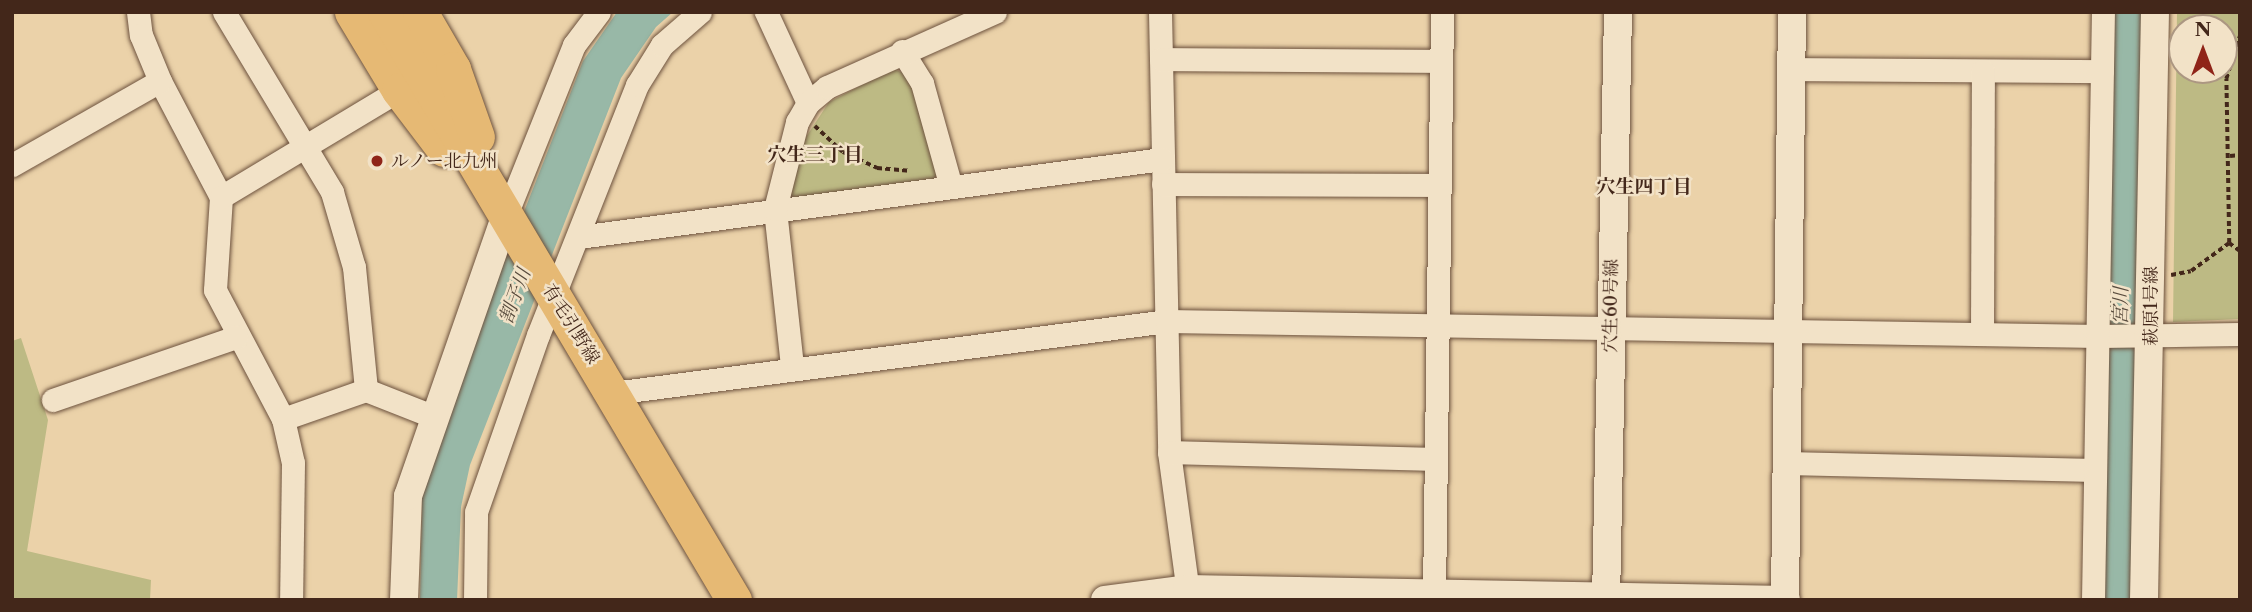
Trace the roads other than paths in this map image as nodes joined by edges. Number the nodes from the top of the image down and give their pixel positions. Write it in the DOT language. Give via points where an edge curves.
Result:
graph roads {
  1 [pos="138,12"];
  2 [pos="224,12"];
  3 [pos="352,12"];
  4 [pos="385,12"];
  5 [pos="420,12"];
  6 [pos="599,12"];
  7 [pos="700,12"];
  8 [pos="766,12"];
  9 [pos="995,12"];
  10 [pos="1160,12"];
  11 [pos="1442,12"];
  12 [pos="1618,12"];
  13 [pos="1792,12"];
  14 [pos="2103,12"];
  15 [pos="2155,12"];
  16 [pos="902,51"];
  17 [pos="1161,59"];
  18 [pos="1440,61"];
  19 [pos="1793,69"];
  20 [pos="1983,71"];
  21 [pos="2102,71"];
  22 [pos="160,81"];
  23 [pos="399,90"];
  24 [pos="802,113"];
  25 [pos="304,145"];
  26 [pos="1162,159"];
  27 [pos="12,165"];
  28 [pos="1163,184"];
  29 [pos="1438,185"];
  30 [pos="951,187"];
  31 [pos="221,197"];
  32 [pos="775,209"];
  33 [pos="511,226"];
  34 [pos="579,237"];
  35 [pos="552,293"];
  36 [pos="1167,321"];
  37 [pos="1436,325"];
  38 [pos="1611,328"];
  39 [pos="1786,329"];
  40 [pos="1982,334"];
  41 [pos="2240,334"];
  42 [pos="2103,336"];
  43 [pos="2145,336"];
  44 [pos="236,337"];
  45 [pos="792,366"];
  46 [pos="366,390"];
  47 [pos="613,393"];
  48 [pos="53,400"];
  49 [pos="432,416"];
  50 [pos="283,419"];
  51 [pos="1169,452"];
  52 [pos="1434,459"];
  53 [pos="1786,463"];
  54 [pos="2095,470"];
  55 [pos="1188,594"];
  56 [pos="1434,594"];
  57 [pos="1606,598"];
  58 [pos="291,600"];
  59 [pos="404,600"];
  60 [pos="475,600"];
  61 [pos="734,600"];
  62 [pos="1105,600"];
  63 [pos="1785,600"];
  64 [pos="2093,600"];
  65 [pos="2144,600"];
  1 -- 22 [label="street" via="141,35"];
  2 -- 25 [label="street"];
  3 -- 23 [label="main road"];
  4 -- 33 [label="main road, 有毛引野線"];
  5 -- 33 [label="main road" via="453,69"];
  6 -- 33 [label="street" via="574,45"];
  7 -- 34 [label="street" via="662,45 637,85"];
  8 -- 24 [label="street"];
  9 -- 16 [label="street"];
  10 -- 17 [label="street"];
  11 -- 18 [label="street"];
  12 -- 38 [label="street, 穴生60号線"];
  13 -- 19 [label="street"];
  14 -- 21 [label="street"];
  15 -- 43 [label="street, 萩原1号線" via="2151,279"];
  16 -- 24 [label="street" via="827,87"];
  16 -- 30 [label="street" via="922,83"];
  17 -- 18 [label="street"];
  17 -- 26 [label="street"];
  18 -- 29 [label="street"];
  19 -- 20 [label="street"];
  19 -- 39 [label="street"];
  20 -- 21 [label="street"];
  20 -- 40 [label="street"];
  21 -- 42 [label="street"];
  22 -- 27 [label="street"];
  22 -- 31 [label="street"];
  23 -- 25 [label="street"];
  23 -- 33 [label="main road" via="466,178"];
  24 -- 32 [label="street"];
  25 -- 31 [label="street"];
  25 -- 46 [label="street" via="332,192 346,228"];
  26 -- 28 [label="street"];
  26 -- 30 [label="street"];
  28 -- 29 [label="street"];
  28 -- 36 [label="street"];
  29 -- 37 [label="street"];
  30 -- 32 [label="street"];
  31 -- 44 [label="street" via="215,290"];
  32 -- 34 [label="street"];
  32 -- 45 [label="street"];
  33 -- 35 [label="main road, 有毛引野線"];
  33 -- 49 [label="street"];
  34 -- 35 [label="street"];
  35 -- 47 [label="main road, 有毛引野線"];
  35 -- 60 [label="street" via="476,512"];
  36 -- 37 [label="street"];
  36 -- 45 [label="street"];
  36 -- 51 [label="street"];
  37 -- 38 [label="street"];
  37 -- 52 [label="street"];
  38 -- 39 [label="street"];
  38 -- 57 [label="street, 穴生60号線"];
  39 -- 40 [label="street"];
  39 -- 53 [label="street"];
  40 -- 42 [label="street"];
  41 -- 43 [label="street"];
  42 -- 43 [label="street"];
  42 -- 54 [label="street"];
  43 -- 65 [label="street, 萩原1号線"];
  44 -- 48 [label="street"];
  44 -- 50 [label="street"];
  45 -- 47 [label="street"];
  46 -- 49 [label="street"];
  46 -- 50 [label="street"];
  47 -- 61 [label="main road, 有毛引野線"];
  49 -- 59 [label="street" via="408,496"];
  50 -- 58 [label="street" via="293,463"];
  51 -- 52 [label="street"];
  51 -- 55 [label="street"];
  52 -- 56 [label="street"];
  53 -- 54 [label="street"];
  53 -- 63 [label="street"];
  54 -- 64 [label="street"];
  55 -- 56 [label="street"];
  55 -- 62 [label="street"];
  56 -- 57 [label="street"];
  57 -- 63 [label="street"];
}
